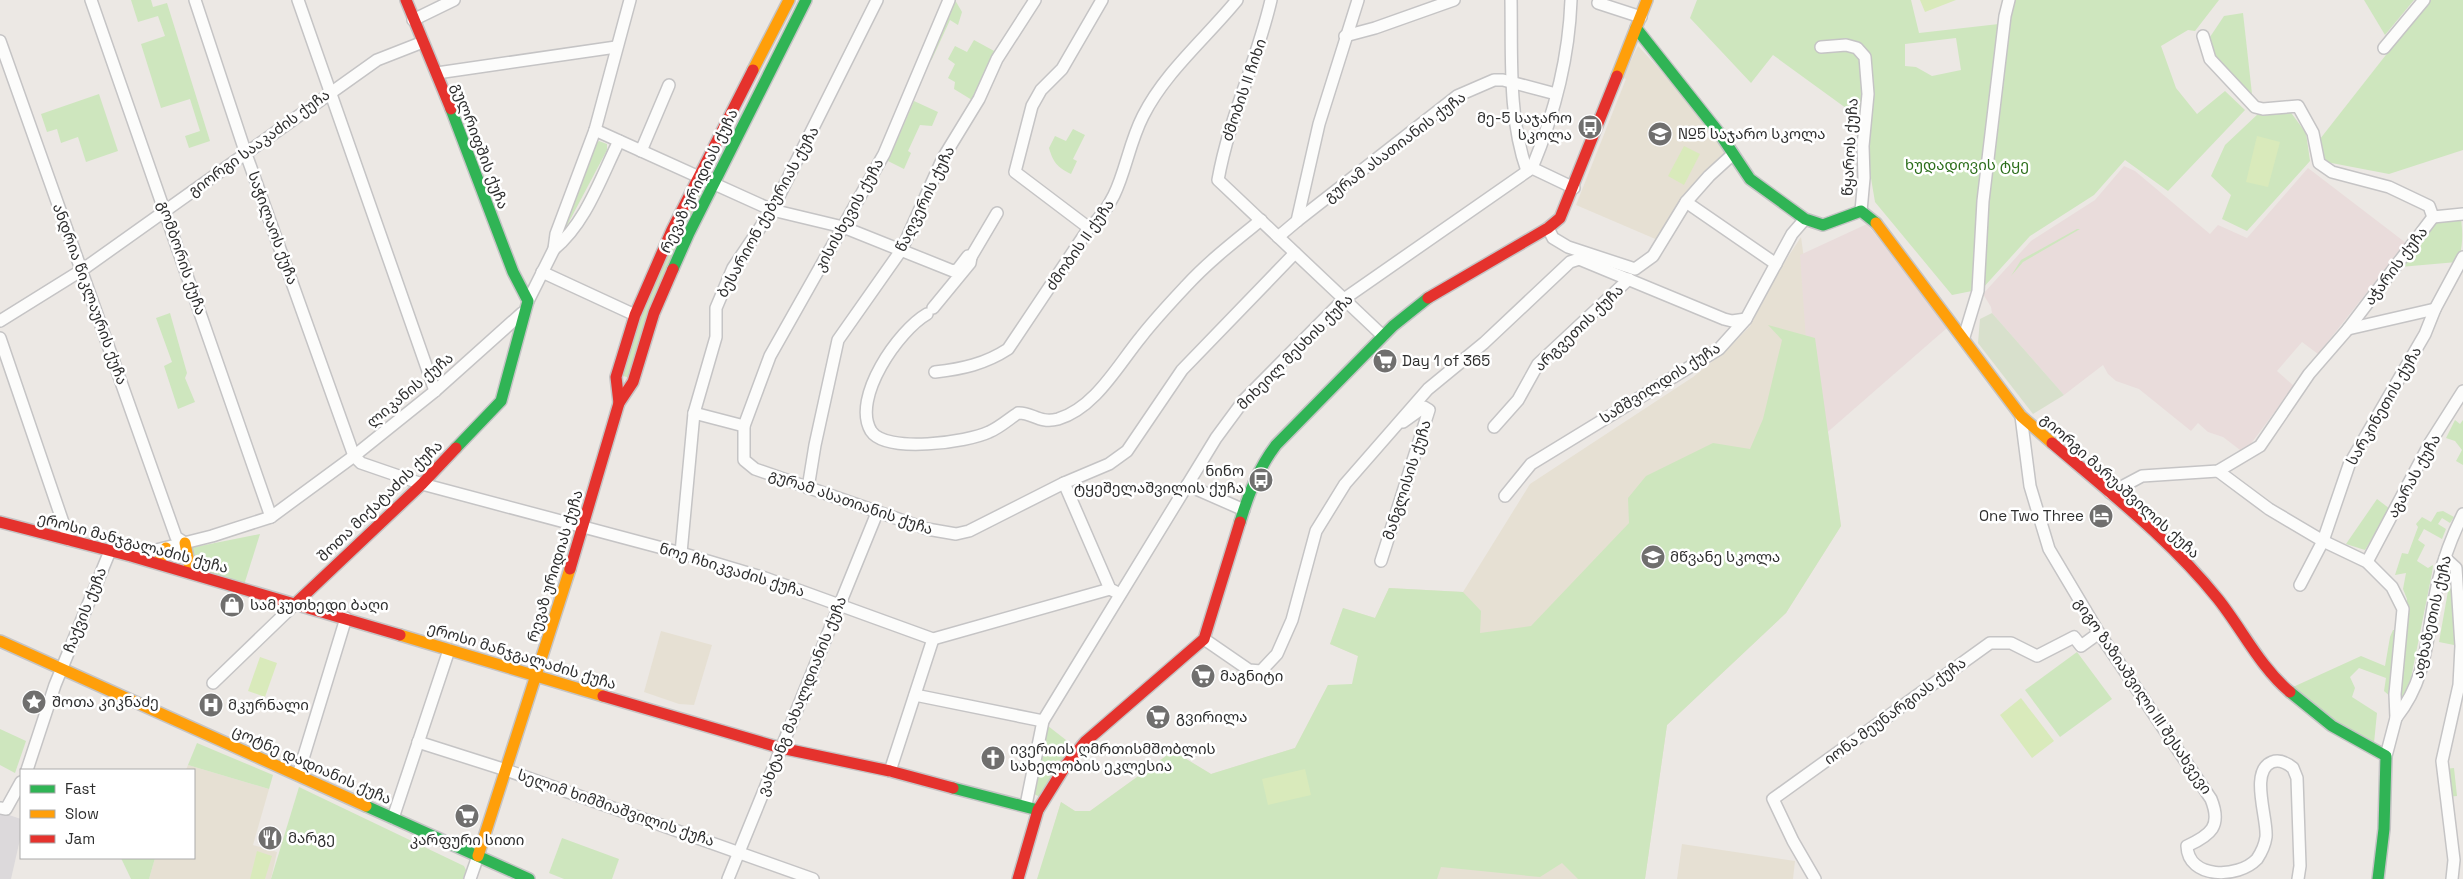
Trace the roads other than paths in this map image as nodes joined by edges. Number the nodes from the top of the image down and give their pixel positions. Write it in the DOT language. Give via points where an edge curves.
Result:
graph roads {
  1 [pos="92,0"];
  2 [pos="195,0"];
  3 [pos="298,0"];
  4 [pos="406,0"];
  5 [pos="454,0"];
  6 [pos="630,0"];
  7 [pos="789,0"];
  8 [pos="806,0"];
  9 [pos="877,0"];
  10 [pos="949,0"];
  11 [pos="1035,0"];
  12 [pos="1102,0"];
  13 [pos="1237,0"];
  14 [pos="1271,0"];
  15 [pos="1358,0"];
  16 [pos="1454,0"];
  17 [pos="1511,0"];
  18 [pos="1570,0"];
  19 [pos="1647,0"];
  20 [pos="2009,0"];
  21 [pos="2424,0"];
  22 [pos="1598,3"];
  23 [pos="1641,17"];
  24 [pos="413,20"];
  25 [pos="1636,28"];
  26 [pos="1345,36"];
  27 [pos="2204,36"];
  28 [pos="0,41"];
  29 [pos="423,42"];
  30 [pos="616,47"];
  31 [pos="1821,47"];
  32 [pos="2384,48"];
  33 [pos="437,73"];
  34 [pos="1512,82"];
  35 [pos="669,86"];
  36 [pos="329,92"];
  37 [pos="1556,94"];
  38 [pos="595,130"];
  39 [pos="619,141"];
  40 [pos="640,151"];
  41 [pos="246,154"];
  42 [pos="1732,155"];
  43 [pos="1529,170"];
  44 [pos="699,177"];
  45 [pos="714,184"];
  46 [pos="1574,188"];
  47 [pos="1686,202"];
  48 [pos="166,210"];
  49 [pos="772,210"];
  50 [pos="1861,211"];
  51 [pos="997,213"];
  52 [pos="2432,216"];
  53 [pos="2462,216"];
  54 [pos="1805,219"];
  55 [pos="1261,220"];
  56 [pos="1297,222"];
  57 [pos="843,227"];
  58 [pos="1089,228"];
  59 [pos="1548,228"];
  60 [pos="1278,236"];
  61 [pos="554,249"];
  62 [pos="902,249"];
  63 [pos="1295,253"];
  64 [pos="2463,256"];
  65 [pos="971,257"];
  66 [pos="1776,264"];
  67 [pos="82,270"];
  68 [pos="542,272"];
  69 [pos="1629,279"];
  70 [pos="1344,299"];
  71 [pos="528,301"];
  72 [pos="2435,309"];
  73 [pos="522,313"];
  74 [pos="635,315"];
  75 [pos="1746,319"];
  76 [pos="0,320"];
  77 [pos="2348,329"];
  78 [pos="1383,336"];
  79 [pos="1964,337"];
  80 [pos="0,338"];
  81 [pos="935,372"];
  82 [pos="616,377"];
  83 [pos="633,382"];
  84 [pos="435,391"];
  85 [pos="2463,392"];
  86 [pos="620,403"];
  87 [pos="694,413"];
  88 [pos="2021,416"];
  89 [pos="744,426"];
  90 [pos="1395,426"];
  91 [pos="1494,427"];
  92 [pos="354,456"];
  93 [pos="2218,471"];
  94 [pos="1064,483"];
  95 [pos="422,484"];
  96 [pos="1187,485"];
  97 [pos="808,488"];
  98 [pos="2110,493"];
  99 [pos="1506,496"];
  100 [pos="1244,510"];
  101 [pos="877,513"];
  102 [pos="2463,514"];
  103 [pos="271,517"];
  104 [pos="0,522"];
  105 [pos="584,527"];
  106 [pos="69,540"];
  107 [pos="2323,541"];
  108 [pos="185,543"];
  109 [pos="166,548"];
  110 [pos="110,550"];
  111 [pos="680,553"];
  112 [pos="131,556"];
  113 [pos="2445,558"];
  114 [pos="1381,561"];
  115 [pos="2367,562"];
  116 [pos="163,565"];
  117 [pos="191,573"];
  118 [pos="2300,585"];
  119 [pos="1115,591"];
  120 [pos="295,604"];
  121 [pos="839,605"];
  122 [pos="346,618"];
  123 [pos="2099,633"];
  124 [pos="933,639"];
  125 [pos="1204,639"];
  126 [pos="0,642"];
  127 [pos="2462,646"];
  128 [pos="449,650"];
  129 [pos="62,669"];
  130 [pos="536,677"];
  131 [pos="213,683"];
  132 [pos="915,695"];
  133 [pos="2396,718"];
  134 [pos="1043,721"];
  135 [pos="418,742"];
  136 [pos="781,748"];
  137 [pos="2386,756"];
  138 [pos="27,769"];
  139 [pos="506,770"];
  140 [pos="890,771"];
  141 [pos="298,775"];
  142 [pos="20,784"];
  143 [pos="1026,805"];
  144 [pos="3,809"];
  145 [pos="1038,810"];
  146 [pos="393,818"];
  147 [pos="739,851"];
  148 [pos="478,856"];
  149 [pos="2458,860"];
  150 [pos="470,879"];
  151 [pos="529,879"];
  152 [pos="728,879"];
  153 [pos="813,879"];
  154 [pos="1018,879"];
  155 [pos="1815,879"];
  156 [pos="2298,879"];
  157 [pos="2378,879"];
  158 [pos="2452,879"];
  1 -- 48 [label="street, გომბორის ქუჩა"];
  2 -- 41 [label="street, საჭილაოს ქუჩა"];
  3 -- 36 [label="street"];
  4 -- 24 [label="street, გულრიფშის ქუჩა"];
  5 -- 24 [label="street"];
  6 -- 30 [label="street, ლიკანის ქუჩა"];
  7 -- 44 [label="street, რევაზ ურიდიას ქუჩა"];
  8 -- 45 [label="street, რევაზ ურიდიას ქუჩა"];
  9 -- 49 [label="street, ბესარიონ ქებურიას ქუჩა"];
  10 -- 57 [label="street, კისისხევის ქუჩა" via="884,154"];
  11 -- 62 [label="street, წაღვერის ქუჩა" via="997,59 943,158"];
  12 -- 58 [label="street" via="1062,69 1041,90 1032,106 1015,172"];
  13 -- 58 [label="street, ძმობის II ქუჩა" via="1158,91 1142,117 1113,201"];
  14 -- 55 [label="street, ძმობის II ჩიხი" via="1263,34 1225,144 1218,180"];
  15 -- 26 [label="street"];
  16 -- 26 [label="street"];
  17 -- 34 [label="street"];
  18 -- 37 [label="street" via="1569,44"];
  19 -- 23 [label="street"];
  20 -- 79 [label="street" via="1988,146 1978,291"];
  21 -- 32 [label="street"];
  22 -- 23 [label="street"];
  23 -- 25 [label="street"];
  24 -- 29 [label="street, გულრიფშის ქუჩა"];
  25 -- 42 [label="street, წყაროს ქუჩა" via="1720,134"];
  25 -- 46 [label="street"];
  26 -- 56 [label="street" via="1319,124"];
  27 -- 52 [label="street, აჭარის ქუჩა" via="2210,59 2255,107 2298,106 2313,133 2319,163 2332,172 2389,187 2430,206"];
  28 -- 67 [label="street, ანდრია წიკლაურის ქუჩა"];
  29 -- 33 [label="street, გულრიფშის ქუჩა"];
  29 -- 36 [label="street, გიორგი სააკაძის ქუჩა" via="377,60"];
  30 -- 33 [label="street"];
  30 -- 38 [label="street, ლიკანის ქუჩა"];
  31 -- 50 [label="street, წყაროს ქუჩა" via="1846,45 1856,48 1865,57 1868,94"];
  33 -- 71 [label="street, გულრიფშის ქუჩა" via="513,272"];
  34 -- 37 [label="street, გურამ ასათიანის ქუჩა"];
  34 -- 43 [label="street" via="1518,134"];
  34 -- 56 [label="street, გურამ ასათიანის ქუჩა" via="1494,80 1457,96"];
  35 -- 40 [label="street"];
  36 -- 41 [label="street, გიორგი სააკაძის ქუჩა"];
  36 -- 84 [label="street"];
  37 -- 43 [label="street" via="1541,145"];
  38 -- 39 [label="street"];
  38 -- 61 [label="street, ლიკანის ქუჩა" via="556,234"];
  39 -- 40 [label="street"];
  39 -- 61 [label="street" via="579,221"];
  40 -- 44 [label="street"];
  41 -- 48 [label="street, გიორგი სააკაძის ქუჩა"];
  41 -- 92 [label="street, საჭილაოს ქუჩა"];
  42 -- 47 [label="street"];
  42 -- 54 [label="street, წყაროს ქუჩა" via="1750,179"];
  43 -- 46 [label="street"];
  43 -- 70 [label="street, მიხეილ მესხის ქუჩა"];
  44 -- 45 [label="street"];
  44 -- 74 [label="street, რევაზ ურიდიას ქუჩა"];
  45 -- 49 [label="street"];
  45 -- 83 [label="street, რევაზ ურიდიას ქუჩა" via="654,313"];
  46 -- 59 [label="street" via="1560,218"];
  47 -- 59 [label="street" via="1653,256 1635,269 1568,246 1553,238"];
  47 -- 66 [label="street"];
  48 -- 67 [label="street, გიორგი სააკაძის ქუჩა"];
  48 -- 103 [label="street, გომბორის ქუჩა"];
  49 -- 57 [label="street"];
  49 -- 87 [label="street, ბესარიონ ქებურიას ქუჩა" via="722,290 716,308 716,337"];
  50 -- 54 [label="street, წყაროს ქუჩა" via="1823,225"];
  50 -- 79 [label="street, გიორგი მარუაშვილის ქუჩა" via="1878,223"];
  51 -- 65 [label="street"];
  52 -- 53 [label="street"];
  52 -- 77 [label="street, აჭარის ქუჩა"];
  54 -- 66 [label="street, სამშვილდის ქუჩა" via="1792,234"];
  55 -- 60 [label="street"];
  55 -- 65 [label="street" via="1220,252 1188,284 1141,336 1096,394 1059,418 1043,420 1018,413 990,432 940,444 883,440 872,432 867,417 875,376 909,328 930,311 970,263"];
  56 -- 60 [label="street, გურამ ასათიანის ქუჩა"];
  57 -- 62 [label="street"];
  57 -- 89 [label="street, კისისხევის ქუჩა" via="770,356"];
  58 -- 81 [label="street, ძმობის II ქუჩა" via="1008,349 978,364"];
  59 -- 78 [label="street" via="1422,302"];
  60 -- 63 [label="street"];
  61 -- 68 [label="street, ლიკანის ქუჩა"];
  62 -- 65 [label="street" via="952,270 958,269 968,256"];
  62 -- 97 [label="street, წაღვერის ქუჩა" via="838,340"];
  63 -- 70 [label="street"];
  63 -- 94 [label="street, გურამ ასათიანის ქუჩა" via="1182,370 1126,451 1109,464"];
  64 -- 72 [label="street, სარკინეთის ქუჩა"];
  66 -- 75 [label="street, სამშვილდის ქუჩა"];
  67 -- 76 [label="street, გიორგი სააკაძის ქუჩა"];
  67 -- 108 [label="street, ანდრია წიკლაურის ქუჩა" via="176,537"];
  68 -- 71 [label="street, ლიკანის ქუჩა"];
  68 -- 74 [label="street"];
  69 -- 75 [label="street" via="1724,319"];
  69 -- 90 [label="street" via="1579,259 1570,262 1484,343 1428,389"];
  69 -- 91 [label="street, არგვეთის ქუჩა" via="1538,364 1518,400"];
  70 -- 78 [label="street"];
  70 -- 96 [label="street, მიხეილ მესხის ქუჩა" via="1244,400"];
  71 -- 73 [label="street, ლიკანის ქუჩა"];
  72 -- 77 [label="street"];
  72 -- 107 [label="street, სარკინეთის ქუჩა" via="2425,334 2349,465"];
  73 -- 84 [label="street, ლიკანის ქუჩა"];
  73 -- 95 [label="street, შოთა მიქატაძის ქუჩა" via="507,387 501,401"];
  74 -- 82 [label="street, რევაზ ურიდიას ქუჩა"];
  75 -- 99 [label="street, სამშვილდის ქუჩა" via="1719,349 1530,464"];
  77 -- 93 [label="street, აჭარის ქუჩა" via="2309,374 2260,446"];
  78 -- 100 [label="street" via="1276,444 1256,474"];
  79 -- 88 [label="street, გიორგი მარუაშვილის ქუჩა"];
  80 -- 106 [label="street"];
  82 -- 83 [label="street"];
  82 -- 86 [label="street, რევაზ ურიდიას ქუჩა"];
  83 -- 86 [label="street, რევაზ ურიდიას ქუჩა"];
  84 -- 92 [label="street, ლიკანის ქუჩა"];
  85 -- 115 [label="street, აგარას ქუჩა" via="2430,443"];
  86 -- 105 [label="street, რევაზ ურიდიას ქუჩა"];
  87 -- 89 [label="street"];
  87 -- 111 [label="street, ბესარიონ ქებურიას ქუჩა"];
  88 -- 98 [label="street, გიორგი მარუაშვილის ქუჩა"];
  88 -- 123 [label="street, გიგო ზაზიაშვილი III შესახვევი" via="2030,486 2049,548"];
  89 -- 97 [label="street, გურამ ასათიანის ქუჩა" via="744,460 755,469"];
  90 -- 114 [label="street, მანგლისის ქუჩა" via="1424,406 1429,410"];
  90 -- 125 [label="street" via="1345,484 1316,531 1292,620 1277,654 1267,667 1261,671 1249,670"];
  92 -- 95 [label="street, ნოე ჩხიკვაძის ქუჩა" via="366,466"];
  92 -- 103 [label="street, ლიკანის ქუჩა"];
  93 -- 98 [label="street" via="2142,476"];
  93 -- 107 [label="street" via="2269,509"];
  94 -- 101 [label="street, გურამ ასათიანის ქუჩა" via="969,531 956,534 927,529"];
  94 -- 119 [label="street"];
  95 -- 105 [label="street, ნოე ჩხიკვაძის ქუჩა"];
  95 -- 120 [label="street, შოთა მიქატაძის ქუჩა"];
  96 -- 100 [label="street"];
  96 -- 119 [label="street, მიხეილ მესხის ქუჩა"];
  97 -- 101 [label="street, გურამ ასათიანის ქუჩა"];
  98 -- 137 [label="street, გიორგი მარუაშვილის ქუჩა" via="2174,552 2218,599 2249,644 2287,689 2332,726"];
  100 -- 125 [label="street"];
  101 -- 121 [label="street, ვახტანგ მახალდიანის ქუჩა"];
  102 -- 113 [label="street, აფხაზეთის ქუჩა"];
  103 -- 108 [label="street, ლიკანის ქუჩა"];
  104 -- 106 [label="street, ეროსი მანჯგალაძის ქუჩა"];
  105 -- 111 [label="street, ნოე ჩხიკვაძის ქუჩა"];
  105 -- 130 [label="street, რევაზ ურიდიას ქუჩა"];
  106 -- 110 [label="street, ეროსი მანჯგალაძის ქუჩა"];
  107 -- 115 [label="street"];
  107 -- 118 [label="street, სარკინეთის ქუჩა"];
  108 -- 109 [label="street, ლიკანის ქუჩა"];
  108 -- 116 [label="street"];
  108 -- 117 [label="street"];
  109 -- 112 [label="street, ლიკანის ქუჩა"];
  109 -- 116 [label="street" via="161,554"];
  110 -- 112 [label="street, ეროსი მანჯგალაძის ქუჩა"];
  110 -- 129 [label="street, ჩაქვის ქუჩა"];
  111 -- 121 [label="street, ნოე ჩხიკვაძის ქუჩა" via="765,578"];
  112 -- 116 [label="street, ეროსი მანჯგალაძის ქუჩა"];
  113 -- 127 [label="street" via="2456,568"];
  113 -- 133 [label="street, აფხაზეთის ქუჩა" via="2417,685"];
  115 -- 133 [label="street" via="2392,587 2403,609 2395,694"];
  116 -- 117 [label="street, ეროსი მანჯგალაძის ქუჩა"];
  117 -- 120 [label="street, ეროსი მანჯგალაძის ქუჩა"];
  119 -- 124 [label="street"];
  119 -- 134 [label="street, მიხეილ მესხის ქუჩა"];
  120 -- 122 [label="street, ეროსი მანჯგალაძის ქუჩა"];
  120 -- 131 [label="street, შოთა მიქატაძის ქუჩა"];
  121 -- 124 [label="street, ნოე ჩხიკვაძის ქუჩა"];
  121 -- 136 [label="street, ვახტანგ მახალდიანის ქუჩა"];
  122 -- 128 [label="street, ეროსი მანჯგალაძის ქუჩა"];
  122 -- 141 [label="street"];
  123 -- 155 [label="street, იონა მეუნარგიას ქუჩა" via="2081,646 2074,637 2037,656 2012,643 1990,643 1773,799"];
  123 -- 156 [label="street, გიგო ზაზიაშვილი III შესახვევი" via="2211,799 2216,821 2207,836 2187,846 2190,860 2199,872 2228,878 2248,869 2257,859 2266,838 2260,780 2264,769 2271,762 2278,761 2293,768 2297,778"];
  124 -- 132 [label="street"];
  125 -- 145 [label="street" via="1085,742 1066,765"];
  126 -- 129 [label="street, ცოტნე დადიანის ქუჩა"];
  127 -- 149 [label="street" via="2459,685 2442,761"];
  128 -- 130 [label="street, ეროსი მანჯგალაძის ქუჩა"];
  128 -- 135 [label="street"];
  129 -- 138 [label="street, ჩაქვის ქუჩა"];
  129 -- 141 [label="street, ცოტნე დადიანის ქუჩა"];
  130 -- 136 [label="street, ეროსი მანჯგალაძის ქუჩა"];
  130 -- 139 [label="street, რევაზ ურიდიას ქუჩა"];
  132 -- 134 [label="street"];
  132 -- 140 [label="street"];
  133 -- 137 [label="street"];
  134 -- 143 [label="street, მიხეილ მესხის ქუჩა"];
  135 -- 139 [label="street, სელიმ ხიმშიაშვილის ქუჩა"];
  135 -- 146 [label="street"];
  136 -- 140 [label="street, ეროსი მანჯგალაძის ქუჩა"];
  136 -- 147 [label="street, ვახტანგ მახალდიანის ქუჩა"];
  137 -- 157 [label="street" via="2384,829"];
  139 -- 147 [label="street, სელიმ ხიმშიაშვილის ქუჩა"];
  139 -- 148 [label="street, რევაზ ურიდიას ქუჩა"];
  140 -- 143 [label="street, ეროსი მანჯგალაძის ქუჩა"];
  141 -- 146 [label="street, ცოტნე დადიანის ქუჩა"];
  142 -- 144 [label="street"];
  143 -- 145 [label="street, ეროსი მანჯგალაძის ქუჩა"];
  145 -- 154 [label="street"];
  146 -- 148 [label="street, ცოტნე დადიანის ქუჩა"];
  147 -- 152 [label="street, ვახტანგ მახალდიანის ქუჩა"];
  147 -- 153 [label="street, სელიმ ხიმშიაშვილის ქუჩა"];
  148 -- 150 [label="street, რევაზ ურიდიას ქუჩა"];
  148 -- 151 [label="street, ცოტნე დადიანის ქუჩა"];
  149 -- 158 [label="street"];
}
